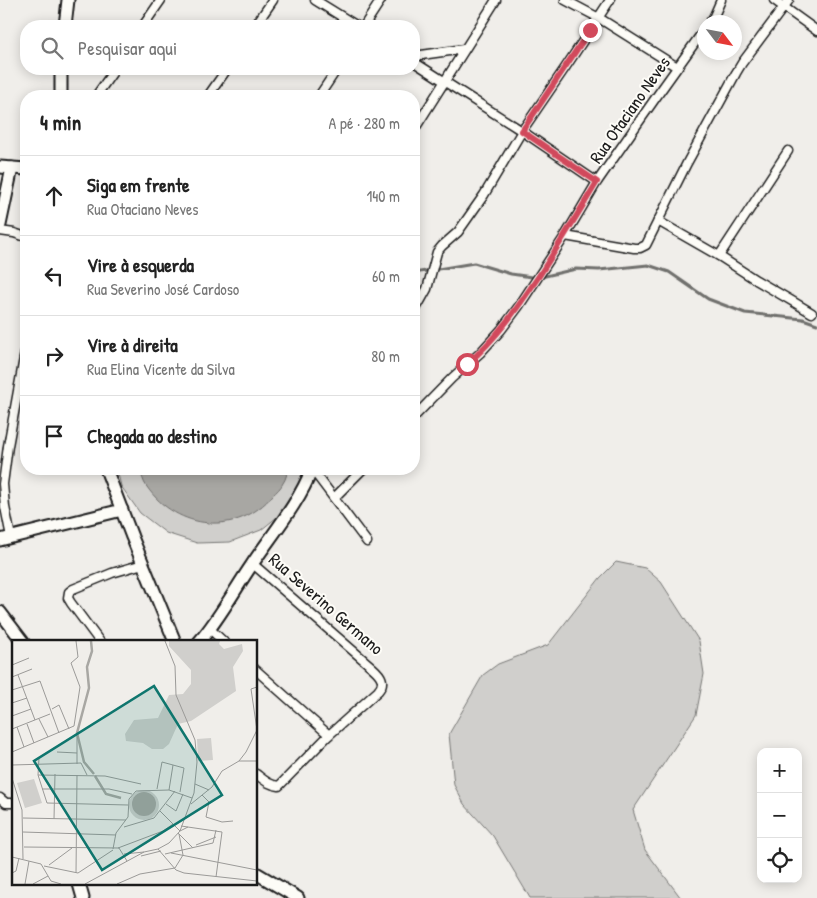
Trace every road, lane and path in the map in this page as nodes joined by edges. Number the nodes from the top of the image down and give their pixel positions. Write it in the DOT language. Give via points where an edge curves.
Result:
graph roads {
  1 [pos="68,0"];
  2 [pos="160,0"];
  3 [pos="273,0"];
  4 [pos="315,0"];
  5 [pos="381,0"];
  6 [pos="496,0"];
  7 [pos="566,0"];
  8 [pos="610,0"];
  9 [pos="721,0"];
  10 [pos="774,0"];
  11 [pos="789,0"];
  12 [pos="784,7"];
  13 [pos="714,15"];
  14 [pos="599,18"];
  15 [pos="66,20"];
  16 [pos="147,20"];
  17 [pos="259,20"];
  18 [pos="347,20"];
  19 [pos="368,20"];
  20 [pos="817,31"];
  21 [pos="697,40"];
  22 [pos="464,49"];
  23 [pos="420,55"];
  24 [pos="420,66"];
  25 [pos="677,67"];
  26 [pos="61,75"];
  27 [pos="111,75"];
  28 [pos="223,75"];
  29 [pos="333,75"];
  30 [pos="444,81"];
  31 [pos="61,90"];
  32 [pos="100,90"];
  33 [pos="212,90"];
  34 [pos="323,90"];
  35 [pos="420,120"];
  36 [pos="522,131"];
  37 [pos="788,151"];
  38 [pos="0,167"];
  39 [pos="12,168"];
  40 [pos="20,169"];
  41 [pos="597,182"];
  42 [pos="658,221"];
  43 [pos="0,225"];
  44 [pos="0,231"];
  45 [pos="20,235"];
  46 [pos="564,236"];
  47 [pos="719,256"];
  48 [pos="420,302"];
  49 [pos="812,313"];
  50 [pos="20,379"];
  51 [pos="420,411"];
  52 [pos="108,475"];
  53 [pos="309,475"];
  54 [pos="317,475"];
  55 [pos="357,475"];
  56 [pos="334,498"];
  57 [pos="122,510"];
  58 [pos="6,538"];
  59 [pos="367,542"];
  60 [pos="144,564"];
  61 [pos="253,564"];
  62 [pos="0,612"];
  63 [pos="210,629"];
  64 [pos="21,640"];
  65 [pos="99,640"];
  66 [pos="174,640"];
  67 [pos="201,640"];
  68 [pos="222,640"];
  69 [pos="258,672"];
  70 [pos="329,735"];
  71 [pos="258,776"];
  72 [pos="0,798"];
  73 [pos="12,803"];
  74 [pos="258,875"];
  75 [pos="298,898"];
  1 -- 15 [label="street"];
  2 -- 16 [label="street"];
  3 -- 17 [label="street"];
  4 -- 18 [label="street"];
  5 -- 19 [label="street"];
  6 -- 22 [label="street"];
  7 -- 14 [label="street"];
  8 -- 14 [label="street"];
  9 -- 13 [label="street"];
  10 -- 12 [label="street"];
  11 -- 12 [label="street"];
  12 -- 20 [label="street"];
  12 -- 42 [label="street" via="736,73"];
  14 -- 25 [label="street"];
  14 -- 36 [label="street"];
  21 -- 25 [label="street, Rua Otaciano Neves"];
  22 -- 23 [label="street"];
  22 -- 30 [label="street"];
  24 -- 30 [label="street"];
  25 -- 41 [label="street, Rua Otaciano Neves"];
  26 -- 31 [label="street"];
  27 -- 32 [label="street"];
  28 -- 33 [label="street"];
  29 -- 34 [label="street"];
  30 -- 35 [label="street"];
  30 -- 36 [label="street"];
  36 -- 41 [label="street"];
  36 -- 48 [label="street" via="458,232 439,248"];
  37 -- 47 [label="street"];
  38 -- 39 [label="street"];
  39 -- 40 [label="street"];
  39 -- 43 [label="street"];
  41 -- 46 [label="street, Rua Otaciano Neves"];
  42 -- 46 [label="street" via="646,245 640,248"];
  42 -- 47 [label="street"];
  44 -- 45 [label="street"];
  46 -- 51 [label="street, Rua Otaciano Neves" via="501,330"];
  47 -- 49 [label="street"];
  50 -- 58 [label="street" via="3,484"];
  52 -- 57 [label="street"];
  53 -- 61 [label="street, Rua Severino Germano" via="300,495"];
  54 -- 56 [label="street"];
  55 -- 56 [label="street"];
  56 -- 59 [label="street"];
  57 -- 58 [label="street"];
  57 -- 60 [label="street"];
  60 -- 65 [label="street" via="112,573 69,592 71,603"];
  60 -- 66 [label="street"];
  61 -- 63 [label="street, Rua Severino Germano"];
  61 -- 70 [label="street, Rua Severino Germano" via="382,678 382,687"];
  62 -- 64 [label="street"];
  63 -- 67 [label="street, Rua Severino Germano"];
  63 -- 68 [label="street"];
  69 -- 70 [label="street"];
  70 -- 71 [label="street" via="279,786 273,786"];
  72 -- 73 [label="street"];
  74 -- 75 [label="street"];
}
